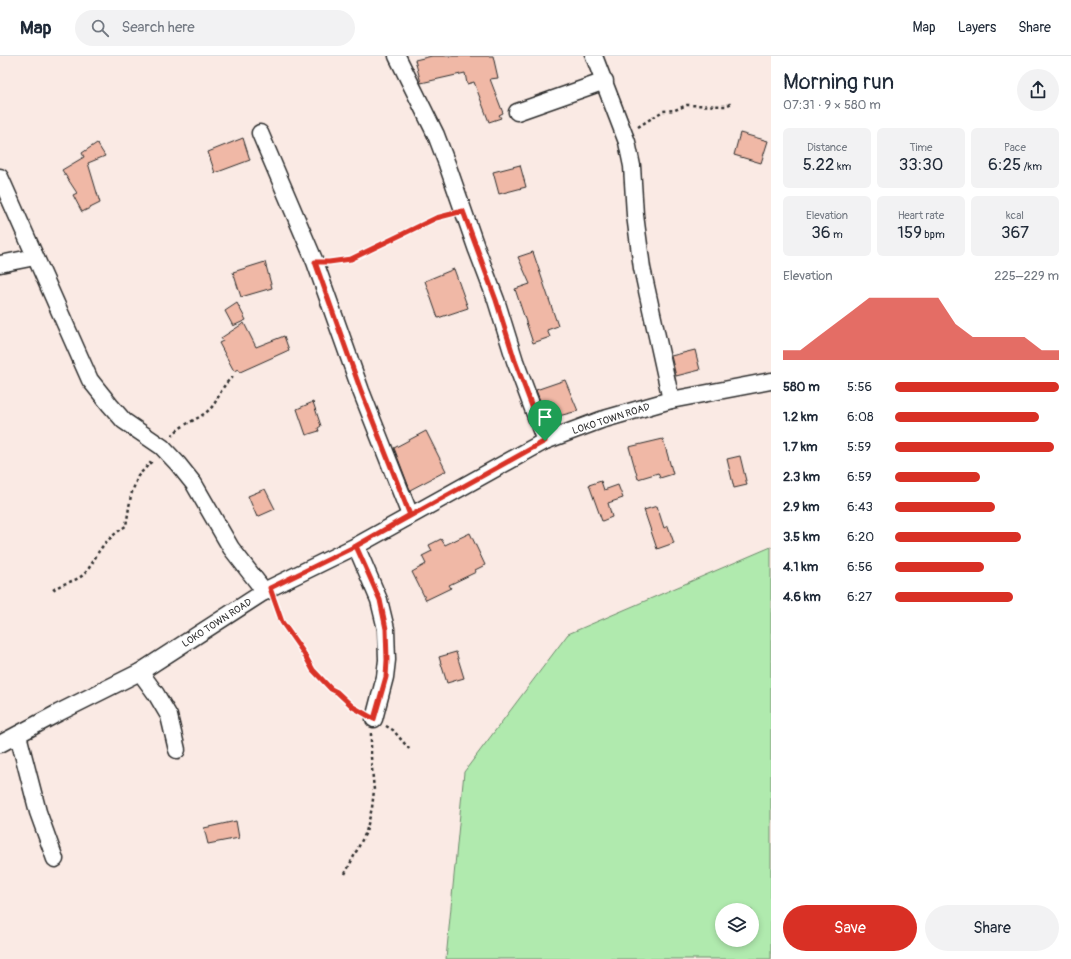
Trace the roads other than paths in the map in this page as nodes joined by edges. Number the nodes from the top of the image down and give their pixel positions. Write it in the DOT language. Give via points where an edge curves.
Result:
graph roads {
  1 [pos="397,56"];
  2 [pos="594,56"];
  3 [pos="605,81"];
  4 [pos="517,112"];
  5 [pos="260,133"];
  6 [pos="0,177"];
  7 [pos="35,256"];
  8 [pos="0,264"];
  9 [pos="771,381"];
  10 [pos="671,400"];
  11 [pos="545,441"];
  12 [pos="410,515"];
  13 [pos="356,546"];
  14 [pos="267,590"];
  15 [pos="140,672"];
  16 [pos="374,719"];
  17 [pos="18,735"];
  18 [pos="0,744"];
  19 [pos="177,750"];
  20 [pos="55,859"];
  1 -- 11 [label="street" via="436,135"];
  2 -- 3 [label="street"];
  3 -- 4 [label="street"];
  3 -- 10 [label="street" via="628,142 642,268"];
  5 -- 12 [label="street" via="315,262 361,391"];
  6 -- 7 [label="street"];
  7 -- 8 [label="street"];
  7 -- 14 [label="street" via="90,380 124,420 162,447 194,484 232,548"];
  9 -- 10 [label="street, LOKO TOWN ROAD"];
  10 -- 11 [label="street, LOKO TOWN ROAD" via="601,420"];
  11 -- 12 [label="street, LOKO TOWN ROAD"];
  12 -- 13 [label="street, LOKO TOWN ROAD"];
  13 -- 14 [label="street, LOKO TOWN ROAD"];
  13 -- 16 [label="street" via="378,595 386,629 386,677"];
  14 -- 15 [label="street, LOKO TOWN ROAD"];
  15 -- 17 [label="street, LOKO TOWN ROAD"];
  15 -- 19 [label="street" via="169,716"];
  17 -- 18 [label="street, LOKO TOWN ROAD"];
  17 -- 20 [label="street" via="38,812"];
}
